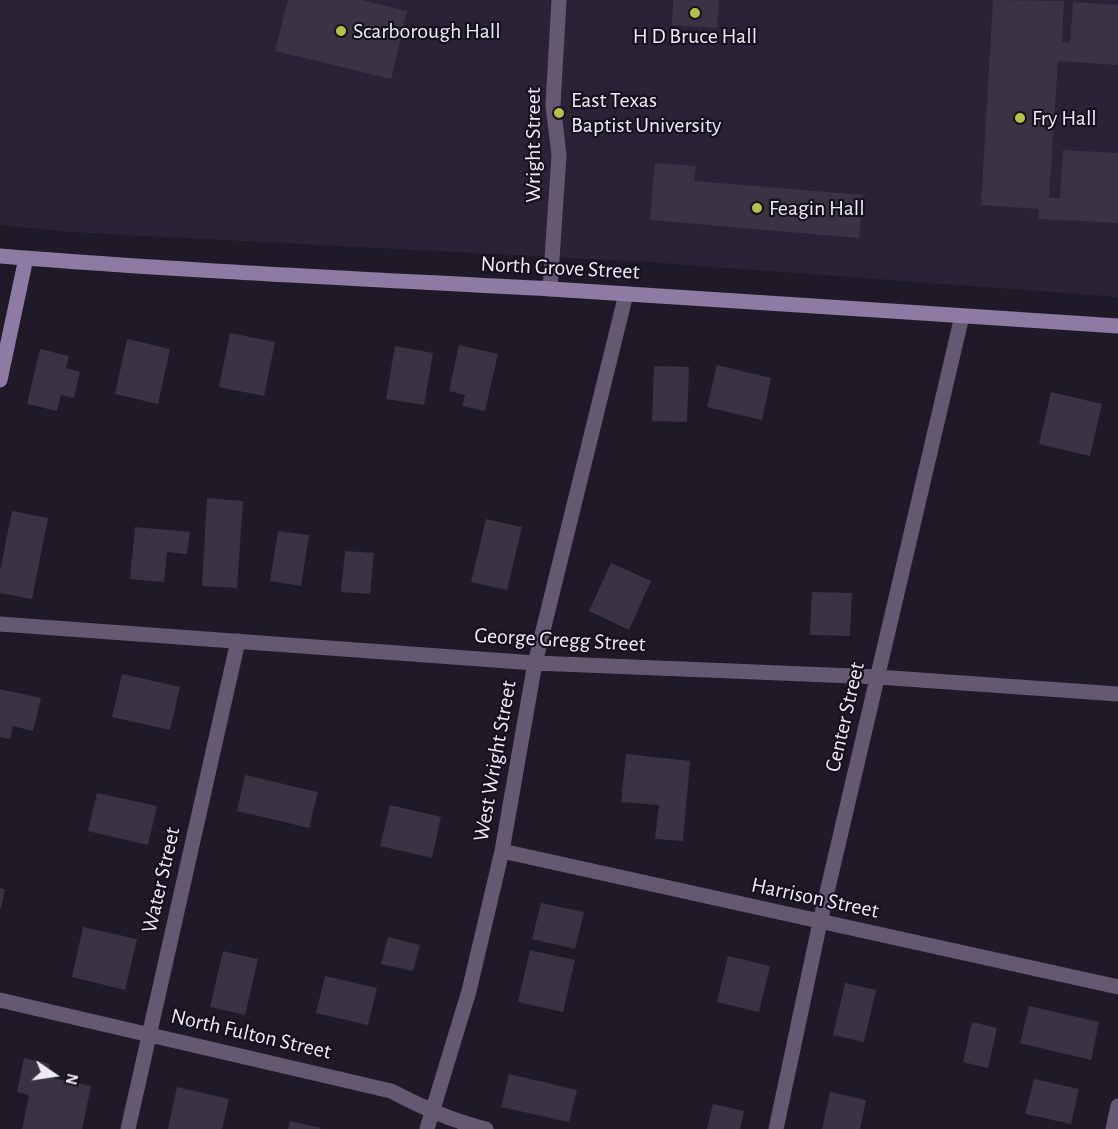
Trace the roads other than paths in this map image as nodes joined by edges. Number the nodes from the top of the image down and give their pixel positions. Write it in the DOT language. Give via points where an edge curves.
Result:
graph roads {
  1 [pos="559,0"];
  2 [pos="0,256"];
  3 [pos="26,258"];
  4 [pos="550,289"];
  5 [pos="626,294"];
  6 [pos="962,316"];
  7 [pos="1118,326"];
  8 [pos="0,380"];
  9 [pos="0,624"];
  10 [pos="238,641"];
  11 [pos="535,663"];
  12 [pos="878,677"];
  13 [pos="1118,693"];
  14 [pos="502,851"];
  15 [pos="820,922"];
  16 [pos="1118,987"];
  17 [pos="0,1000"];
  18 [pos="150,1034"];
  19 [pos="1118,1106"];
  20 [pos="431,1111"];
  21 [pos="128,1129"];
  22 [pos="426,1129"];
  23 [pos="486,1129"];
  24 [pos="776,1129"];
  25 [pos="1113,1129"];
  1 -- 4 [label="street, Wright Street" via="553,105 559,155"];
  2 -- 3 [label="main road, North Grove Street"];
  3 -- 4 [label="main road, North Grove Street"];
  3 -- 8 [label="main road"];
  4 -- 5 [label="main road, North Grove Street"];
  5 -- 6 [label="main road, North Grove Street"];
  5 -- 11 [label="street, West Wright Street"];
  6 -- 7 [label="main road, North Grove Street"];
  6 -- 12 [label="street, Center Street"];
  9 -- 10 [label="street, George Gregg Street"];
  10 -- 11 [label="street, George Gregg Street"];
  10 -- 18 [label="street, Water Street"];
  11 -- 12 [label="street, George Gregg Street"];
  11 -- 14 [label="street, West Wright Street"];
  12 -- 13 [label="street, George Gregg Street"];
  12 -- 15 [label="street, Center Street"];
  14 -- 15 [label="street, Harrison Street"];
  14 -- 20 [label="street, West Wright Street" via="469,991"];
  15 -- 16 [label="street, Harrison Street"];
  15 -- 24 [label="street, Center Street"];
  17 -- 18 [label="street, North Fulton Street"];
  18 -- 20 [label="street, North Fulton Street" via="392,1091"];
  18 -- 21 [label="street, Water Street"];
  19 -- 25 [label="street"];
  20 -- 22 [label="street, West Wright Street"];
  20 -- 23 [label="street, North Fulton Street"];
}
